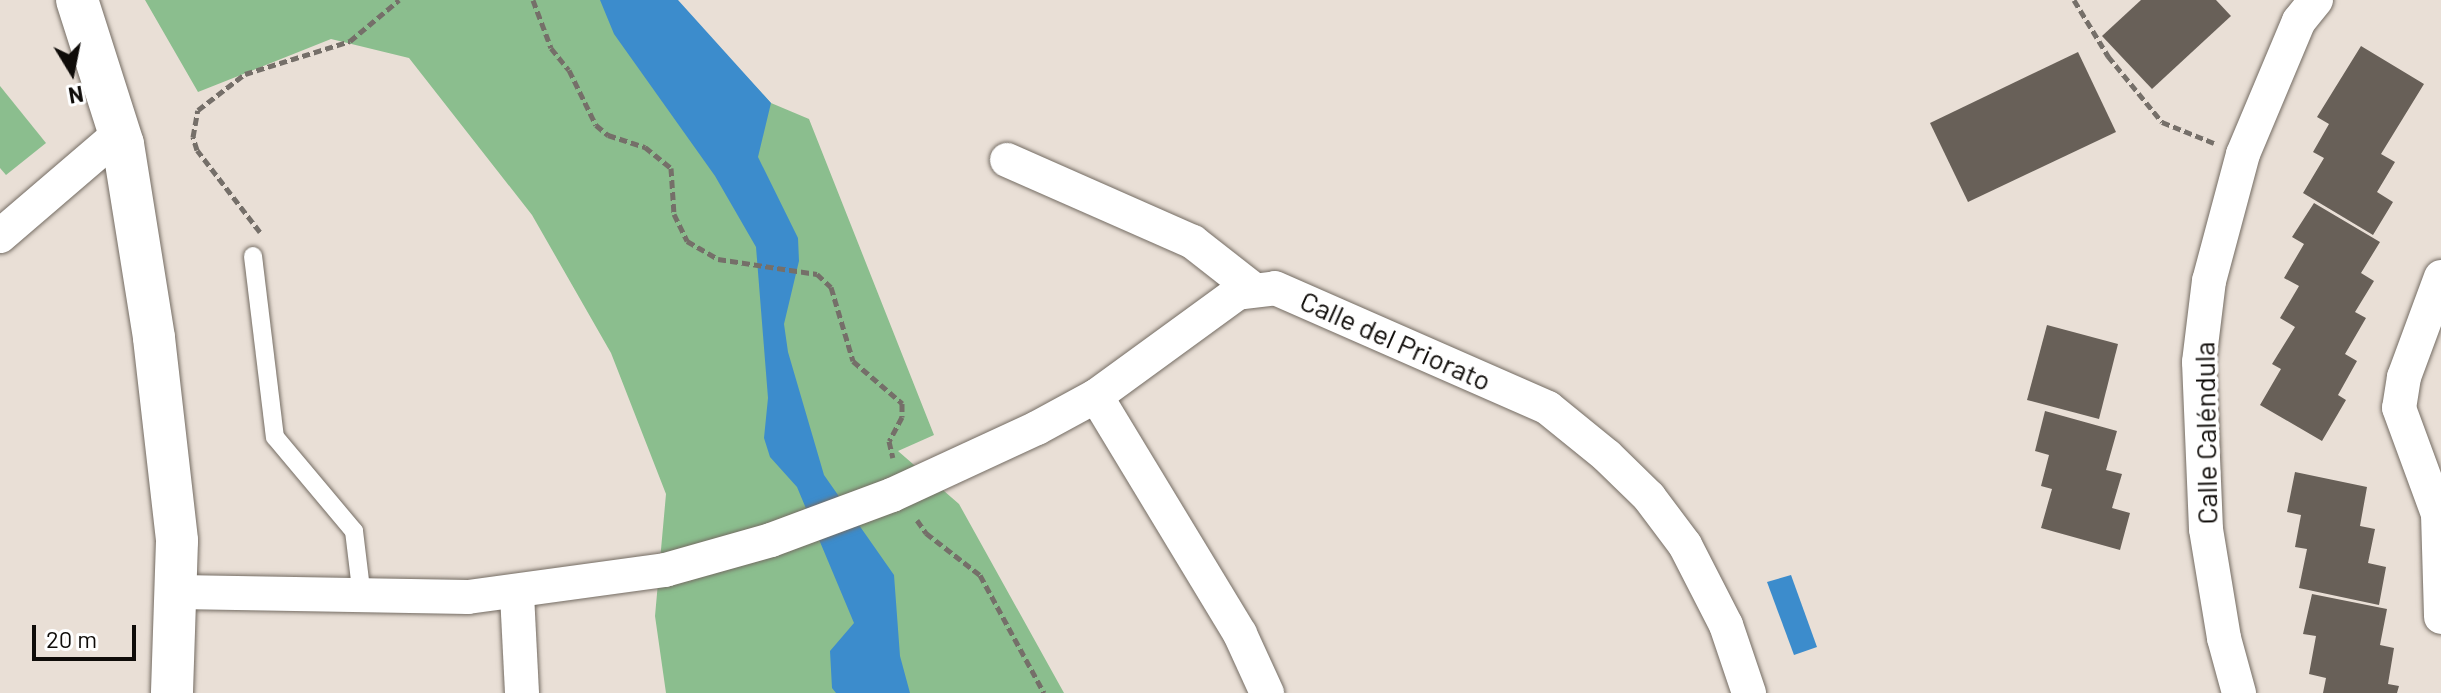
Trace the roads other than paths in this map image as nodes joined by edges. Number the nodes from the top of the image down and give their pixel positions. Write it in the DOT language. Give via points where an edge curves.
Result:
graph roads {
  1 [pos="77,0"];
  2 [pos="2316,0"];
  3 [pos="120,133"];
  4 [pos="1007,160"];
  5 [pos="0,236"];
  6 [pos="253,256"];
  7 [pos="2441,277"];
  8 [pos="1253,289"];
  9 [pos="1096,396"];
  10 [pos="179,592"];
  11 [pos="517,594"];
  12 [pos="362,597"];
  13 [pos="2441,617"];
  14 [pos="172,693"];
  15 [pos="522,693"];
  16 [pos="1267,693"];
  17 [pos="1749,693"];
  18 [pos="2239,693"];
  1 -- 3 [label="street"];
  2 -- 18 [label="street, Calle Caléndula" via="2299,21 2243,154 2209,281 2199,362 2206,529"];
  3 -- 5 [label="street"];
  3 -- 10 [label="street" via="154,338"];
  4 -- 8 [label="street" via="1193,242"];
  6 -- 12 [label="lane" via="275,437 354,531"];
  7 -- 13 [label="street" via="2404,377 2399,408 2438,514"];
  8 -- 9 [label="street" via="1209,311"];
  8 -- 17 [label="street, Calle del Priorato" via="1275,288 1310,301 1548,408 1584,437 1649,497 1685,545 1726,625"];
  9 -- 11 [label="street" via="892,495 771,540 665,570"];
  9 -- 16 [label="street" via="1240,634"];
  10 -- 12 [label="street"];
  10 -- 14 [label="street"];
  11 -- 12 [label="street"];
  11 -- 15 [label="street"];
}
